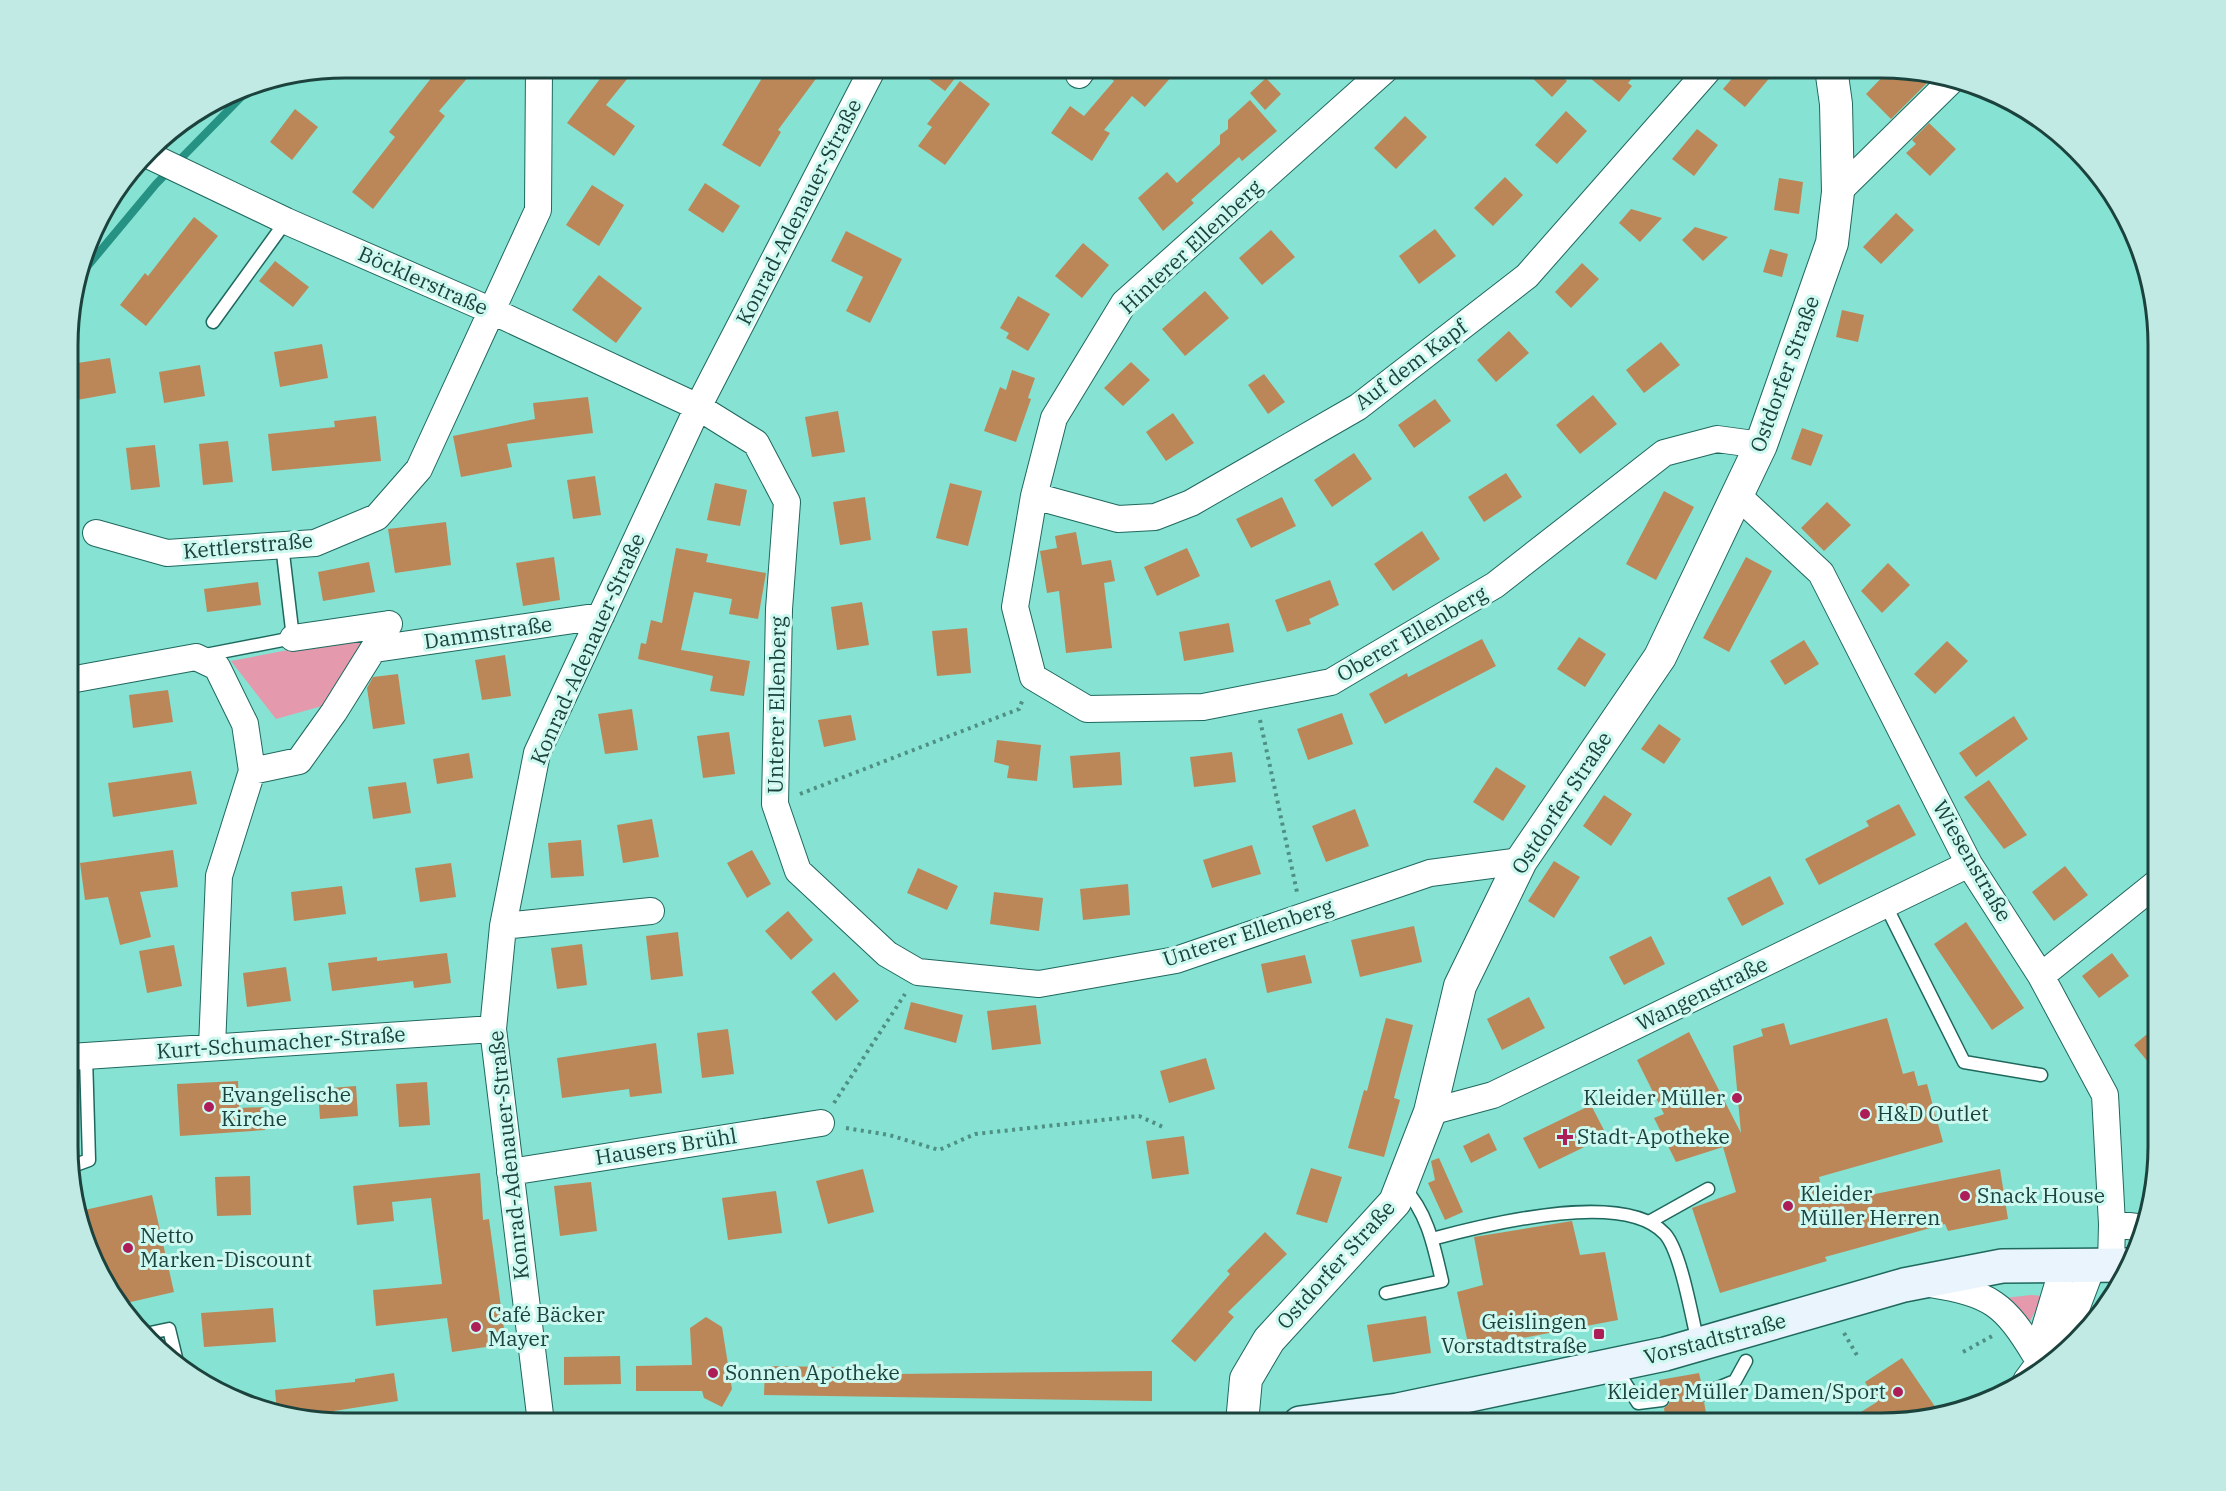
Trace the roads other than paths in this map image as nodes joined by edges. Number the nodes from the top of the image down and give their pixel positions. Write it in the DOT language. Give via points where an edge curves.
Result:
graph roads {
  1 [pos="539,78"];
  2 [pos="868,78"];
  3 [pos="1376,78"];
  4 [pos="1701,78"];
  5 [pos="1832,78"];
  6 [pos="1946,86"];
  7 [pos="154,158"];
  8 [pos="1838,192"];
  9 [pos="286,221"];
  10 [pos="492,311"];
  11 [pos="213,322"];
  12 [pos="698,407"];
  13 [pos="1761,445"];
  14 [pos="1737,495"];
  15 [pos="1034,496"];
  16 [pos="96,533"];
  17 [pos="282,545"];
  18 [pos="601,616"];
  19 [pos="293,638"];
  20 [pos="375,649"];
  21 [pos="207,662"];
  22 [pos="78,679"];
  23 [pos="252,771"];
  24 [pos="1521,861"];
  25 [pos="1969,864"];
  26 [pos="2148,890"];
  27 [pos="1886,904"];
  28 [pos="651,911"];
  29 [pos="502,926"];
  30 [pos="2041,976"];
  31 [pos="493,1029"];
  32 [pos="212,1047"];
  33 [pos="78,1057"];
  34 [pos="2041,1075"];
  35 [pos="1430,1112"];
  36 [pos="821,1123"];
  37 [pos="79,1163"];
  38 [pos="510,1172"];
  39 [pos="1401,1185"];
  40 [pos="1708,1189"];
  41 [pos="1649,1222"];
  42 [pos="2112,1224"];
  43 [pos="2136,1227"];
  44 [pos="1432,1239"];
  45 [pos="2099,1264"];
  46 [pos="1918,1282"];
  47 [pos="1386,1293"];
  48 [pos="153,1332"];
  49 [pos="1698,1345"];
  50 [pos="174,1352"];
  51 [pos="1746,1361"];
  52 [pos="2039,1361"];
  53 [pos="1613,1365"];
  54 [pos="2032,1366"];
  55 [pos="1703,1394"];
  56 [pos="1662,1400"];
  57 [pos="540,1413"];
  58 [pos="1243,1413"];
  59 [pos="1375,1413"];
  1 -- 10 [label="street, Kettlerstraße" via="538,210"];
  2 -- 12 [label="street, Konrad-Adenauer-Straße"];
  3 -- 15 [label="street, Hinterer Ellenberg" via="1124,303 1054,418"];
  4 -- 15 [label="street, Auf dem Kapf" via="1527,276 1358,407 1191,503 1155,517 1118,519"];
  5 -- 8 [label="street, Ostdorfer Straße"];
  6 -- 8 [label="street"];
  7 -- 9 [label="street, Böcklerstraße"];
  8 -- 13 [label="street, Ostdorfer Straße" via="1832,243"];
  9 -- 10 [label="street, Böcklerstraße"];
  9 -- 11 [label="lane"];
  10 -- 12 [label="street, Böcklerstraße"];
  10 -- 17 [label="street, Kettlerstraße" via="418,469 384,509 377,516 315,543"];
  12 -- 18 [label="street, Konrad-Adenauer-Straße"];
  12 -- 24 [label="street, Unterer Ellenberg" via="756,443 787,502 779,609 775,804 798,872 887,954 918,972 1039,984 1176,960 1430,873"];
  13 -- 14 [label="street, Ostdorfer Straße"];
  13 -- 15 [label="street, Oberer Ellenberg" via="1717,439 1664,453 1495,585 1331,682 1203,707 1087,709 1033,677 1014,607"];
  14 -- 24 [label="street, Ostdorfer Straße" via="1660,657"];
  14 -- 25 [label="street, Wiesenstraße" via="1821,573"];
  16 -- 17 [label="street, Kettlerstraße" via="167,553"];
  17 -- 19 [label="lane"];
  18 -- 20 [label="street, Dammstraße"];
  18 -- 29 [label="street, Konrad-Adenauer-Straße" via="537,753"];
  19 -- 20 [label="street" via="389,624"];
  19 -- 21 [label="lane"];
  20 -- 23 [label="street" via="299,761"];
  21 -- 22 [label="street"];
  21 -- 23 [label="street" via="245,724"];
  23 -- 32 [label="street" via="219,876"];
  24 -- 35 [label="street, Ostdorfer Straße" via="1460,986"];
  25 -- 27 [label="street, Wangenstraße"];
  25 -- 30 [label="street, Wiesenstraße"];
  26 -- 30 [label="street"];
  27 -- 34 [label="lane" via="1964,1062"];
  27 -- 35 [label="street, Wangenstraße" via="1493,1095"];
  28 -- 29 [label="street"];
  29 -- 31 [label="street, Konrad-Adenauer-Straße"];
  30 -- 42 [label="street, Wiesenstraße" via="2105,1095"];
  31 -- 32 [label="street, Kurt-Schumacher-Straße"];
  31 -- 38 [label="street, Konrad-Adenauer-Straße"];
  32 -- 33 [label="street, Kurt-Schumacher-Straße"];
  33 -- 37 [label="lane" via="88,1160"];
  35 -- 39 [label="street, Ostdorfer Straße"];
  36 -- 38 [label="street, Hausers Brühl"];
  38 -- 57 [label="street, Konrad-Adenauer-Straße"];
  39 -- 44 [label="lane" via="1418,1203"];
  39 -- 58 [label="street, Ostdorfer Straße" via="1395,1202 1269,1340 1246,1379"];
  40 -- 41 [label="lane"];
  41 -- 44 [label="lane" via="1624,1213 1576,1213 1495,1222"];
  41 -- 49 [label="lane" via="1666,1235 1676,1254"];
  42 -- 43 [label="street"];
  42 -- 45 [label="street, Wiesenstraße"];
  44 -- 47 [label="lane" via="1442,1281"];
  45 -- 46 [label="main road, Vorstadtstraße" via="2002,1266"];
  45 -- 52 [label="street, Wiesenstraße" via="2073,1317"];
  46 -- 49 [label="main road, Vorstadtstraße"];
  46 -- 54 [label="street" via="1958,1288 1990,1299 2011,1318"];
  48 -- 50 [label="lane" via="169,1329"];
  49 -- 53 [label="main road, Vorstadtstraße"];
  51 -- 55 [label="lane" via="1735,1381"];
  53 -- 56 [label="lane" via="1638,1403"];
  53 -- 59 [label="main road, Vorstadtstraße"];
}
